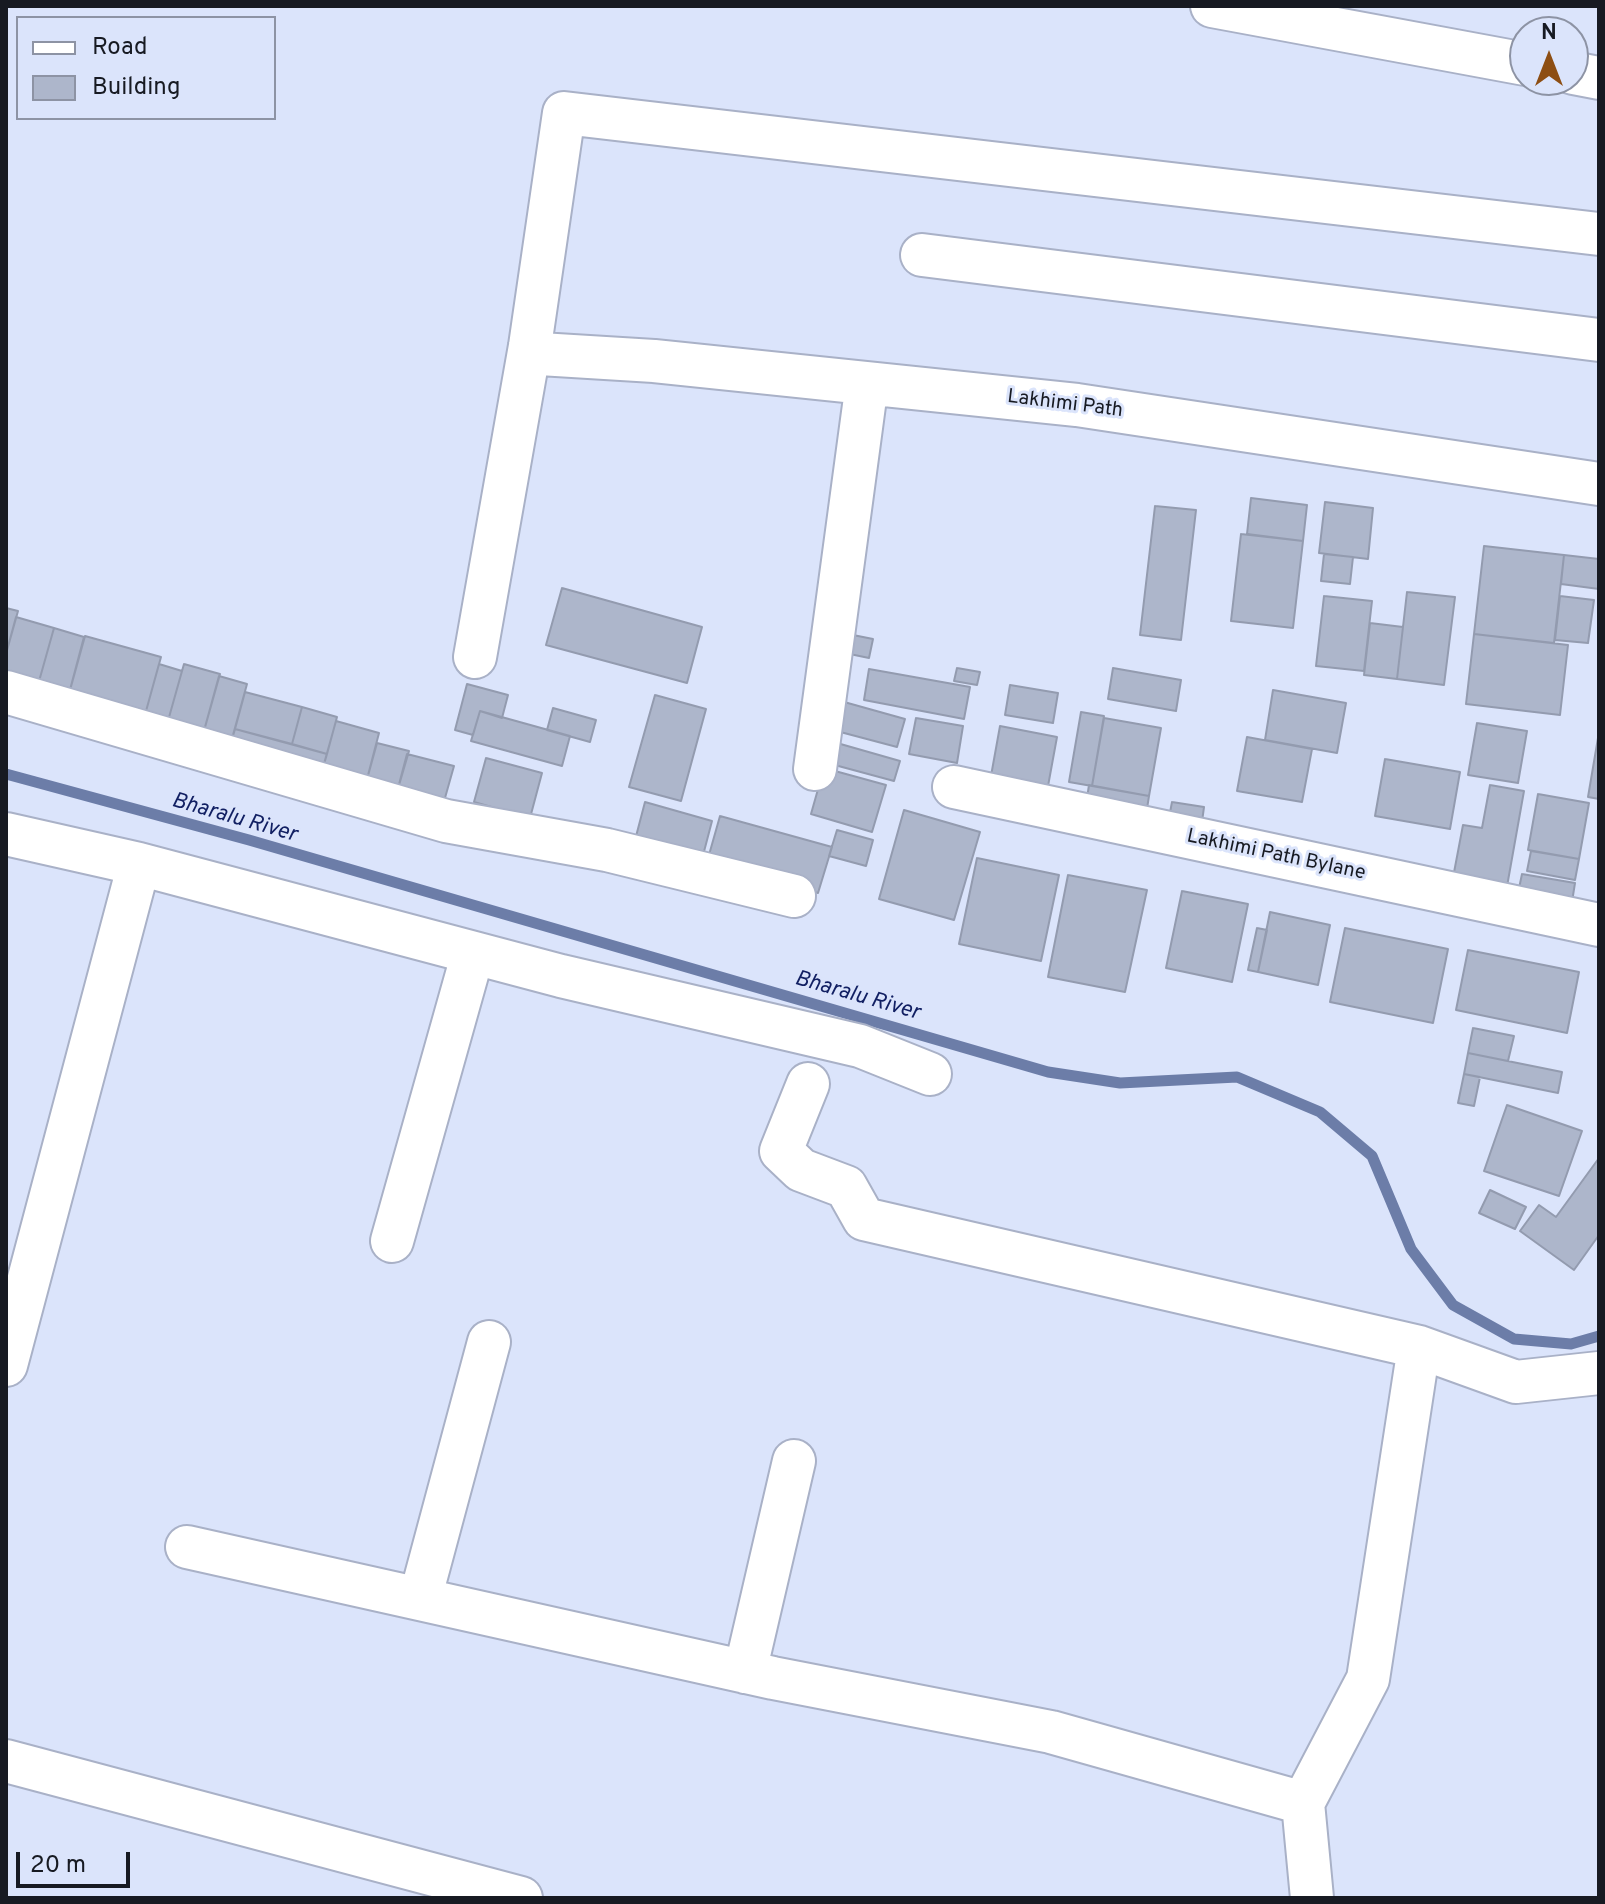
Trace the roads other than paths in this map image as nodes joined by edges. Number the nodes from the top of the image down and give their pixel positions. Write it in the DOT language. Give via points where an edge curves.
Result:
graph roads {
  1 [pos="1212,6"];
  2 [pos="1509,61"];
  3 [pos="1599,234"];
  4 [pos="922,255"];
  5 [pos="1599,340"];
  6 [pos="530,346"];
  7 [pos="867,383"];
  8 [pos="1599,484"];
  9 [pos="475,657"];
  10 [pos="6,692"];
  11 [pos="815,769"];
  12 [pos="954,787"];
  13 [pos="6,834"];
  14 [pos="139,864"];
  15 [pos="794,896"];
  16 [pos="1599,925"];
  17 [pos="473,953"];
  18 [pos="930,1074"];
  19 [pos="808,1084"];
  20 [pos="392,1241"];
  21 [pos="489,1342"];
  22 [pos="1419,1347"];
  23 [pos="6,1365"];
  24 [pos="1599,1373"];
  25 [pos="794,1461"];
  26 [pos="187,1547"];
  27 [pos="420,1599"];
  28 [pos="745,1672"];
  29 [pos="6,1761"];
  30 [pos="1303,1803"];
  31 [pos="521,1898"];
  32 [pos="1312,1898"];
  1 -- 2 [label="street"];
  3 -- 6 [label="street" via="564,113"];
  4 -- 5 [label="street"];
  6 -- 7 [label="street, Lakhimi Path" via="540,354"];
  6 -- 9 [label="street"];
  7 -- 8 [label="street, Lakhimi Path" via="1077,405"];
  7 -- 11 [label="street"];
  10 -- 15 [label="street" via="446,821 607,850"];
  12 -- 16 [label="street, Lakhimi Path Bylane"];
  13 -- 14 [label="street"];
  14 -- 17 [label="street"];
  14 -- 23 [label="street"];
  17 -- 18 [label="street" via="860,1046"];
  17 -- 20 [label="street"];
  19 -- 22 [label="street" via="781,1151 801,1170 846,1187 864,1219"];
  21 -- 27 [label="street"];
  22 -- 24 [label="street" via="1516,1382"];
  22 -- 30 [label="street" via="1368,1679"];
  25 -- 28 [label="street"];
  26 -- 27 [label="street"];
  27 -- 28 [label="street"];
  28 -- 30 [label="street" via="1051,1732"];
  29 -- 31 [label="street"];
  30 -- 32 [label="street"];
}
